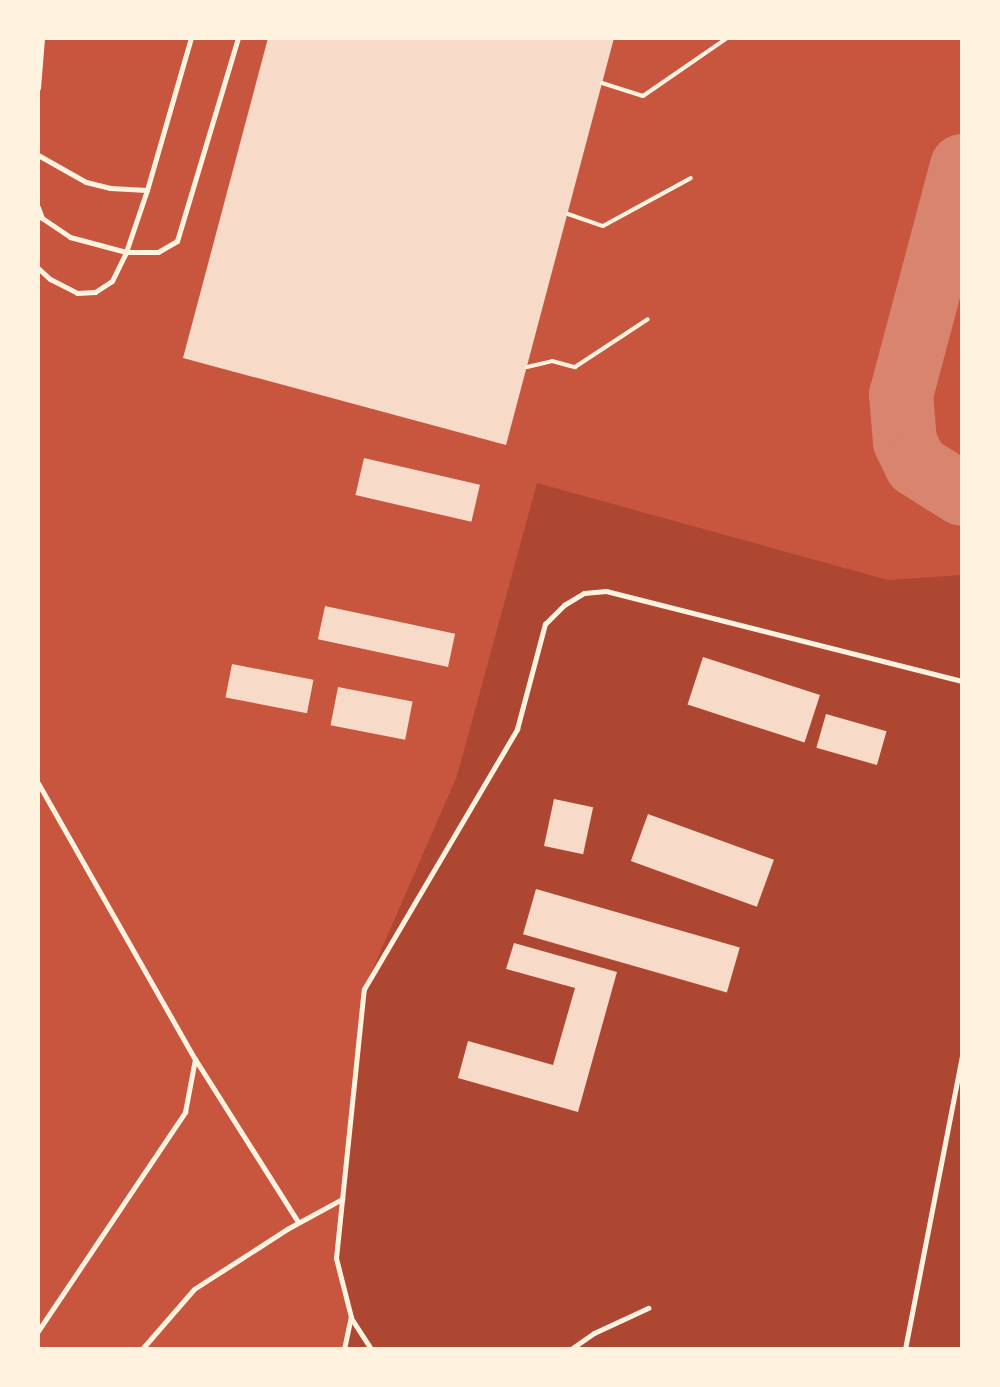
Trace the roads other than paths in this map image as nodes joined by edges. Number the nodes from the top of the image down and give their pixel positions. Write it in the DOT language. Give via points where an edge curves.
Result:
graph roads {
  1 [pos="42,38"];
  2 [pos="191,38"];
  3 [pos="238,38"];
  4 [pos="38,88"];
  5 [pos="38,155"];
  6 [pos="147,190"];
  7 [pos="38,207"];
  8 [pos="126,252"];
  9 [pos="38,268"];
  10 [pos="962,681"];
  11 [pos="38,783"];
  12 [pos="962,1055"];
  13 [pos="195,1059"];
  14 [pos="342,1199"];
  15 [pos="298,1222"];
  16 [pos="648,1308"];
  17 [pos="351,1317"];
  18 [pos="38,1331"];
  19 [pos="142,1349"];
  20 [pos="344,1349"];
  21 [pos="371,1349"];
  22 [pos="571,1349"];
  23 [pos="905,1349"];
  1 -- 4 [label="lane"];
  2 -- 6 [label="lane"];
  3 -- 8 [label="lane" via="177,241 158,252"];
  5 -- 6 [label="lane" via="86,182"];
  6 -- 8 [label="lane"];
  7 -- 8 [label="lane" via="42,218 70,237"];
  8 -- 9 [label="lane" via="112,281 95,292 77,293"];
  10 -- 14 [label="lane" via="606,591 584,593 564,605 545,624 517,729 364,989"];
  11 -- 13 [label="lane"];
  12 -- 23 [label="lane"];
  13 -- 15 [label="lane"];
  13 -- 18 [label="lane" via="185,1112"];
  14 -- 15 [label="lane"];
  14 -- 17 [label="lane" via="336,1258"];
  15 -- 19 [label="lane" via="194,1289"];
  16 -- 22 [label="lane"];
  17 -- 20 [label="lane"];
  17 -- 21 [label="lane"];
}
